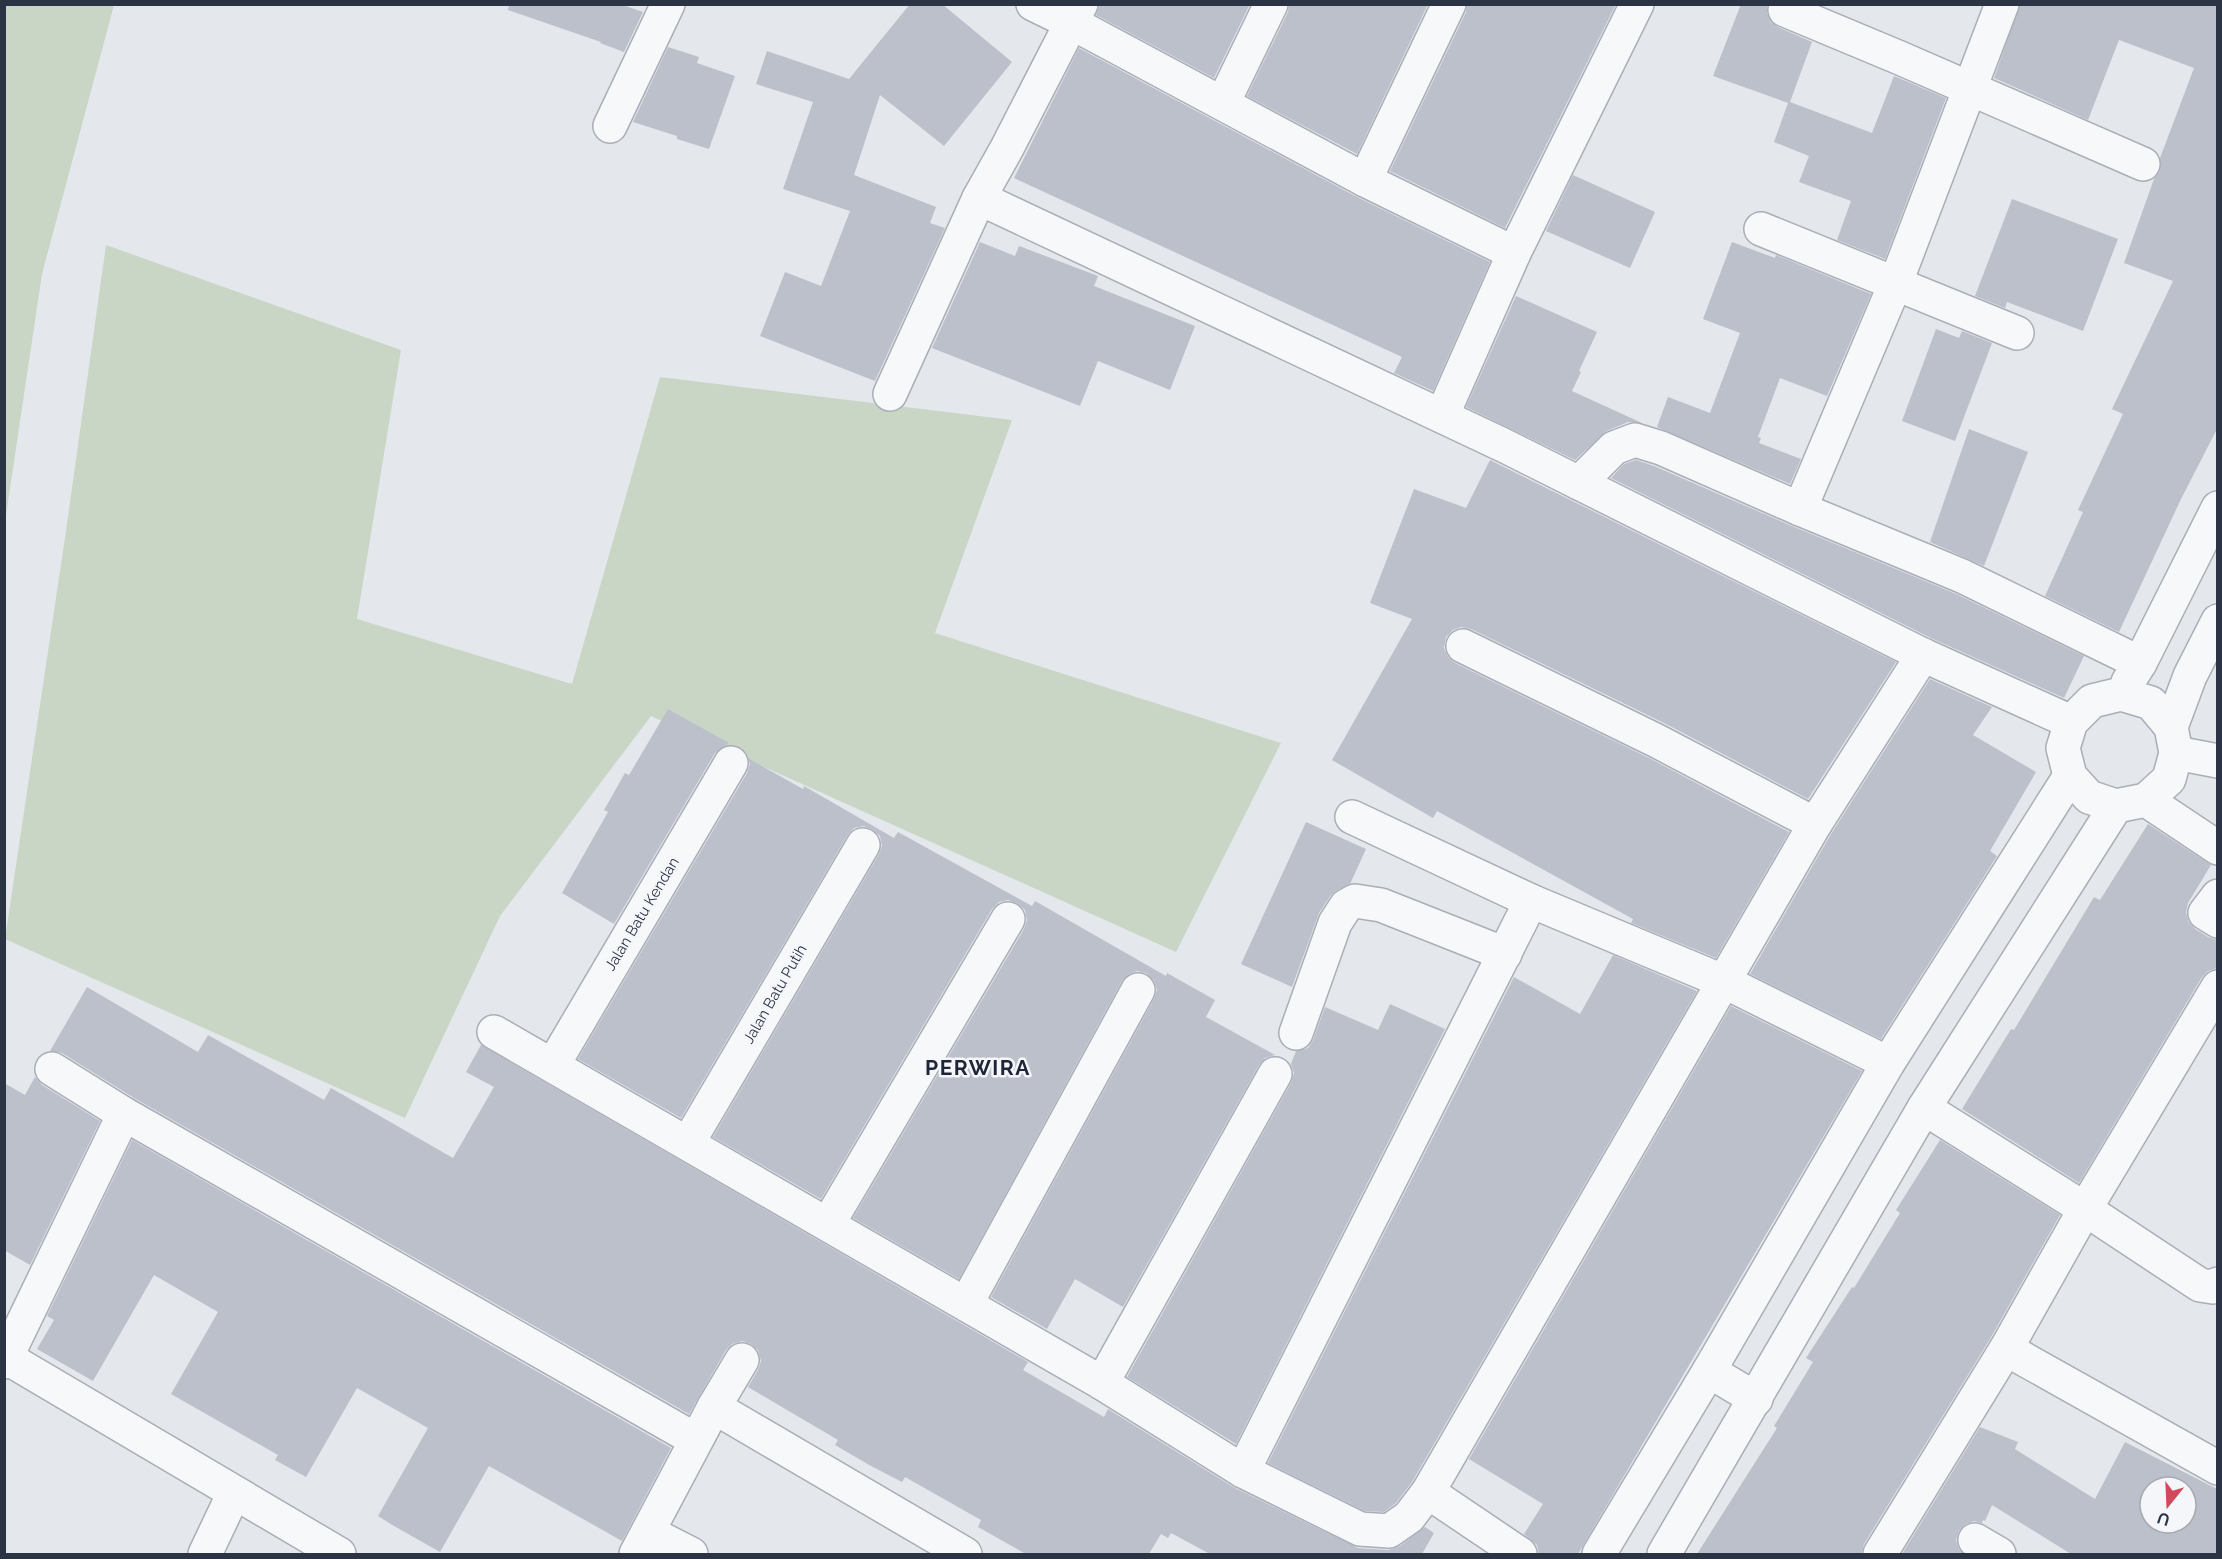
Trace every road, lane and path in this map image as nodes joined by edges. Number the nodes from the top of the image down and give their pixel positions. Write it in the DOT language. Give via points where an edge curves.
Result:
graph roads {
  1 [pos="1033,4"];
  2 [pos="1271,4"];
  3 [pos="1449,4"];
  4 [pos="1637,4"];
  5 [pos="2002,4"];
  6 [pos="667,5"];
  7 [pos="1785,10"];
  8 [pos="1076,14"];
  9 [pos="1971,89"];
  10 [pos="1223,103"];
  11 [pos="610,126"];
  12 [pos="2143,164"];
  13 [pos="1365,180"];
  14 [pos="979,198"];
  15 [pos="1761,229"];
  16 [pos="1514,253"];
  17 [pos="1896,282"];
  18 [pos="2017,333"];
  19 [pos="890,394"];
  20 [pos="1442,416"];
  21 [pos="1579,483"];
  22 [pos="2217,508"];
  23 [pos="1800,509"];
  24 [pos="2217,621"];
  25 [pos="1463,646"];
  26 [pos="1923,655"];
  27 [pos="2140,663"];
  28 [pos="2121,694"];
  29 [pos="2071,722"];
  30 [pos="2174,740"];
  31 [pos="2217,761"];
  32 [pos="731,763"];
  33 [pos="2070,776"];
  34 [pos="2131,803"];
  35 [pos="1352,818"];
  36 [pos="1815,824"];
  37 [pos="863,844"];
  38 [pos="2217,848"];
  39 [pos="2217,896"];
  40 [pos="1532,901"];
  41 [pos="1008,919"];
  42 [pos="2217,921"];
  43 [pos="1505,954"];
  44 [pos="1725,982"];
  45 [pos="2217,987"];
  46 [pos="1138,990"];
  47 [pos="494,1032"];
  48 [pos="1296,1033"];
  49 [pos="1888,1064"];
  50 [pos="553,1065"];
  51 [pos="52,1069"];
  52 [pos="1275,1074"];
  53 [pos="1924,1108"];
  54 [pos="124,1114"];
  55 [pos="688,1143"];
  56 [pos="2085,1209"];
  57 [pos="828,1224"];
  58 [pos="2217,1284"];
  59 [pos="966,1304"];
  60 [pos="2006,1349"];
  61 [pos="6,1360"];
  62 [pos="742,1360"];
  63 [pos="1709,1371"];
  64 [pos="1102,1383"];
  65 [pos="1756,1399"];
  66 [pos="714,1407"];
  67 [pos="696,1440"];
  68 [pos="2217,1468"];
  69 [pos="1243,1471"];
  70 [pos="1428,1492"];
  71 [pos="234,1493"];
  72 [pos="642,1543"];
  73 [pos="205,1554"];
  74 [pos="339,1554"];
  75 [pos="691,1554"];
  76 [pos="965,1554"];
  77 [pos="1520,1554"];
  78 [pos="1599,1554"];
  79 [pos="1664,1554"];
  80 [pos="1880,1554"];
  1 -- 8 [label="street"];
  2 -- 10 [label="street"];
  3 -- 13 [label="street"];
  4 -- 16 [label="street"];
  5 -- 9 [label="street"];
  6 -- 11 [label="street"];
  7 -- 9 [label="street"];
  8 -- 10 [label="street"];
  8 -- 14 [label="street"];
  9 -- 12 [label="street"];
  9 -- 17 [label="street"];
  10 -- 13 [label="street"];
  13 -- 16 [label="street"];
  14 -- 19 [label="street"];
  14 -- 20 [label="street"];
  15 -- 17 [label="street"];
  16 -- 20 [label="street"];
  17 -- 18 [label="street"];
  17 -- 23 [label="street"];
  20 -- 21 [label="street"];
  21 -- 23 [label="street" via="1614,448 1635,440"];
  21 -- 26 [label="street"];
  22 -- 27 [label="street"];
  23 -- 27 [label="street" via="1962,576"];
  24 -- 30 [label="street" via="2190,676"];
  25 -- 36 [label="street"];
  26 -- 29 [label="street"];
  26 -- 36 [label="street"];
  27 -- 28 [label="street"];
  28 -- 29 [label="street" via="2092,701"];
  28 -- 30 [label="street" via="2151,703"];
  29 -- 33 [label="street" via="2063,748"];
  30 -- 31 [label="street"];
  30 -- 34 [label="street" via="2169,779"];
  32 -- 50 [label="street, Jalan Batu Kendan"];
  33 -- 34 [label="street" via="2089,797"];
  33 -- 49 [label="street"];
  34 -- 38 [label="street"];
  34 -- 53 [label="street"];
  35 -- 40 [label="street"];
  36 -- 44 [label="street"];
  37 -- 55 [label="street, Jalan Batu Putih"];
  39 -- 42 [label="street" via="2205,913"];
  40 -- 43 [label="street"];
  40 -- 44 [label="street"];
  41 -- 57 [label="street"];
  43 -- 48 [label="street" via="1382,905 1354,901 1335,923"];
  43 -- 69 [label="street"];
  44 -- 49 [label="street"];
  44 -- 70 [label="street"];
  45 -- 56 [label="street"];
  46 -- 59 [label="street"];
  47 -- 50 [label="street"];
  49 -- 63 [label="street"];
  50 -- 55 [label="street"];
  51 -- 54 [label="street"];
  52 -- 64 [label="street"];
  53 -- 56 [label="street"];
  53 -- 65 [label="street"];
  54 -- 61 [label="street"];
  54 -- 67 [label="street"];
  55 -- 57 [label="street"];
  56 -- 58 [label="street" via="2200,1285"];
  56 -- 60 [label="street"];
  57 -- 59 [label="street"];
  59 -- 64 [label="street"];
  60 -- 68 [label="street"];
  60 -- 80 [label="street"];
  61 -- 71 [label="street"];
  62 -- 66 [label="street"];
  63 -- 65 [label="street"];
  63 -- 78 [label="street"];
  64 -- 69 [label="street"];
  65 -- 79 [label="street"];
  66 -- 67 [label="street"];
  66 -- 76 [label="street"];
  67 -- 72 [label="street"];
  69 -- 70 [label="street" via="1360,1529 1389,1531 1409,1517"];
  70 -- 77 [label="street"];
  71 -- 73 [label="street"];
  71 -- 74 [label="street"];
  72 -- 75 [label="street"];
}
